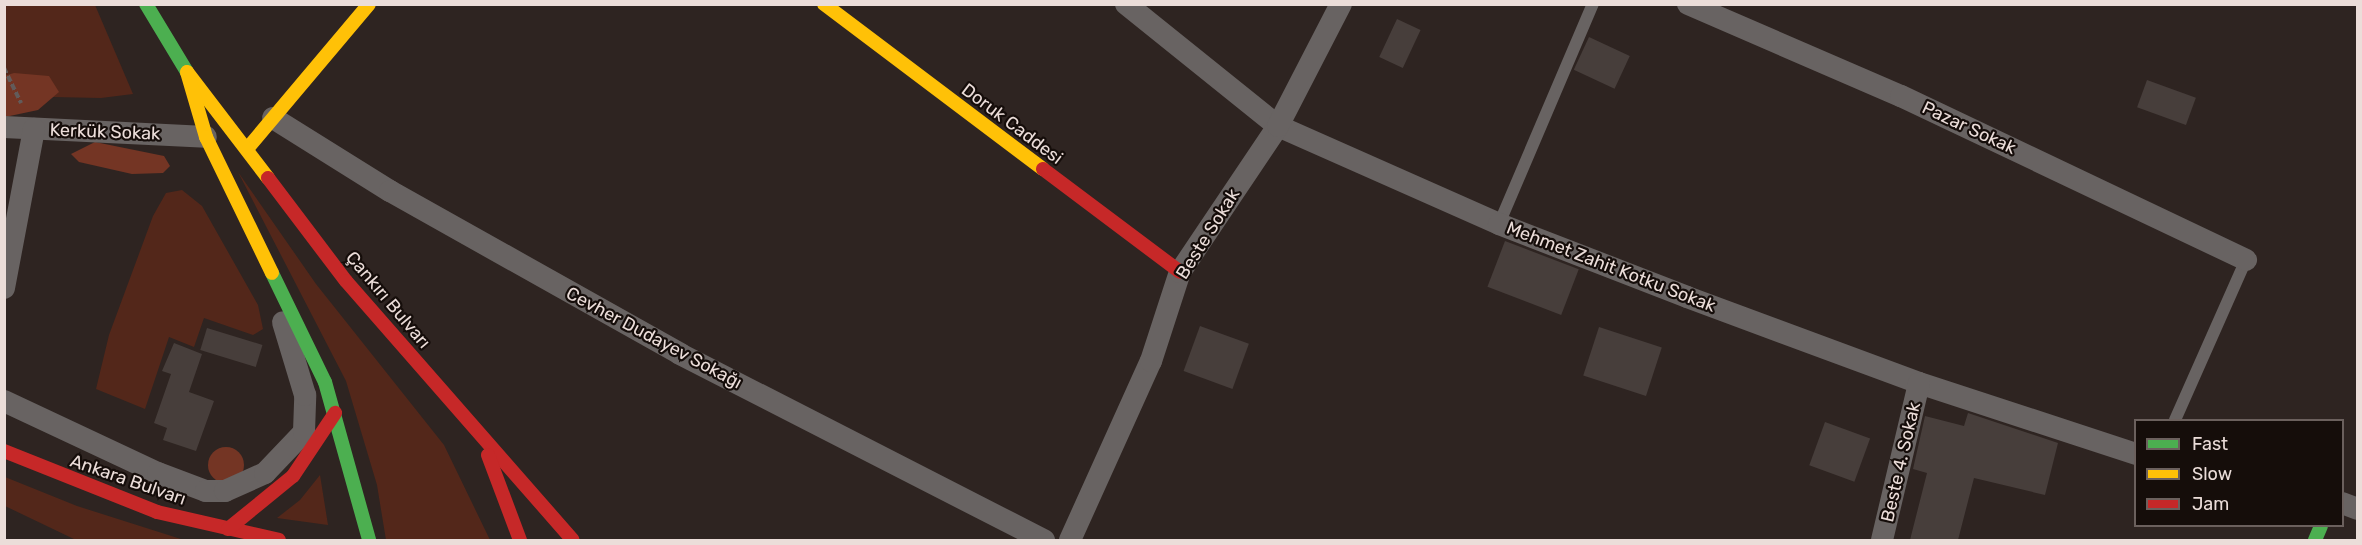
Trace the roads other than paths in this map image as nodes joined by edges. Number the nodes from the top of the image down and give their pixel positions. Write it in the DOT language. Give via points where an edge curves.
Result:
graph roads {
  1 [pos="146,4"];
  2 [pos="369,4"];
  3 [pos="824,4"];
  4 [pos="1126,4"];
  5 [pos="1341,4"];
  6 [pos="1593,4"];
  7 [pos="1688,4"];
  8 [pos="187,72"];
  9 [pos="273,118"];
  10 [pos="1278,126"];
  11 [pos="4,127"];
  12 [pos="34,129"];
  13 [pos="197,136"];
  14 [pos="247,149"];
  15 [pos="1499,224"];
  16 [pos="2246,260"];
  17 [pos="1180,272"];
  18 [pos="4,288"];
  19 [pos="1919,383"];
  20 [pos="4,401"];
  21 [pos="335,413"];
  22 [pos="2175,419"];
  23 [pos="478,432"];
  24 [pos="4,451"];
  25 [pos="2134,453"];
  26 [pos="2344,503"];
  27 [pos="2358,509"];
  28 [pos="228,529"];
  29 [pos="279,540"];
  30 [pos="369,540"];
  31 [pos="520,540"];
  32 [pos="573,540"];
  33 [pos="1044,540"];
  34 [pos="1070,540"];
  35 [pos="1882,540"];
  1 -- 8 [label="main road, Çankırı Bulvarı"];
  2 -- 9 [label="main road"];
  3 -- 17 [label="main road, Doruk Caddesi"];
  4 -- 10 [label="street, Mehmet Zahit Kotku Sokak"];
  5 -- 10 [label="street, Beste Sokak"];
  6 -- 15 [label="lane"];
  7 -- 16 [label="street, Pazar Sokak" via="1901,96"];
  8 -- 13 [label="main road, Çankırı Bulvarı"];
  8 -- 14 [label="main road, Çankırı Bulvarı"];
  9 -- 14 [label="main road"];
  9 -- 33 [label="street, Cevher Dudayev Sokağı" via="400,196 680,354"];
  10 -- 15 [label="street, Mehmet Zahit Kotku Sokak"];
  10 -- 17 [label="street, Beste Sokak"];
  11 -- 12 [label="street, Kerkük Sokak"];
  12 -- 13 [label="street, Kerkük Sokak"];
  12 -- 18 [label="street"];
  13 -- 20 [label="street" via="282,318 306,395 304,432 293,449 246,483 206,491"];
  13 -- 21 [label="main road, Çankırı Bulvarı" via="306,335"];
  14 -- 23 [label="main road, Çankırı Bulvarı" via="346,281"];
  15 -- 19 [label="street, Mehmet Zahit Kotku Sokak"];
  16 -- 22 [label="lane"];
  17 -- 34 [label="street, Beste Sokak" via="1151,361"];
  19 -- 25 [label="street, Mehmet Zahit Kotku Sokak"];
  19 -- 35 [label="street, Beste 4. Sokak"];
  21 -- 28 [label="main road" via="293,476"];
  21 -- 30 [label="main road, Çankırı Bulvarı"];
  23 -- 31 [label="main road"];
  23 -- 32 [label="main road, Çankırı Bulvarı"];
  24 -- 28 [label="main road, Ankara Bulvarı" via="124,501"];
  26 -- 27 [label="street"];
  28 -- 29 [label="main road, Ankara Bulvarı"];
}
